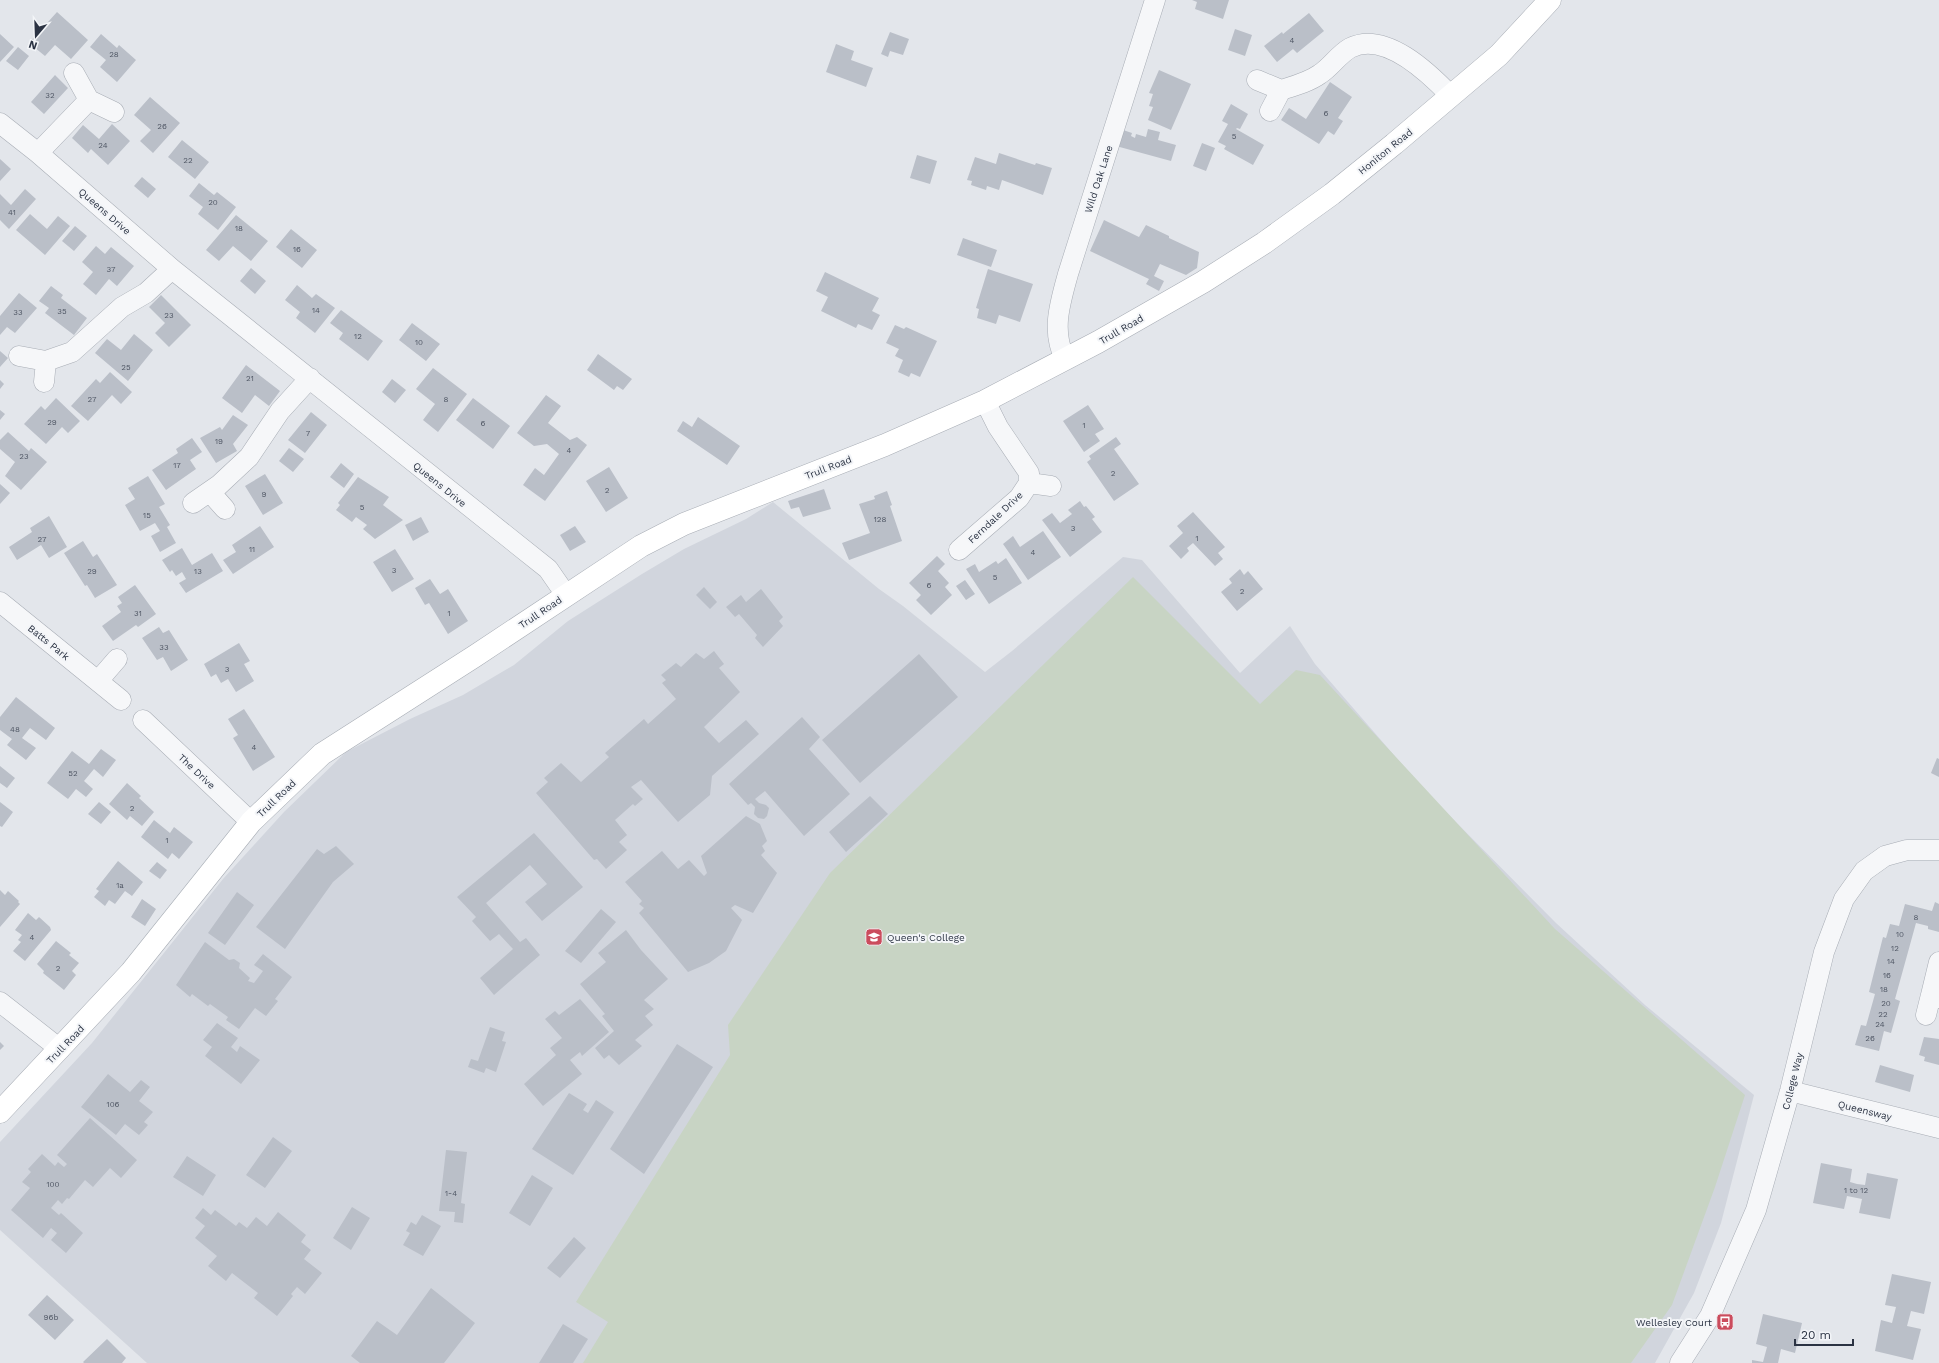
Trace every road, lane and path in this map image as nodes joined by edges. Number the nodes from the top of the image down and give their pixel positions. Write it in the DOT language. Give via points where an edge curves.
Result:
graph roads {
  1 [pos="1155,0"];
  2 [pos="1550,0"];
  3 [pos="74,73"];
  4 [pos="1257,80"];
  5 [pos="1281,90"];
  6 [pos="1451,96"];
  7 [pos="90,100"];
  8 [pos="1270,111"];
  9 [pos="114,112"];
  10 [pos="0,124"];
  11 [pos="38,153"];
  12 [pos="172,269"];
  13 [pos="1203,282"];
  14 [pos="19,356"];
  15 [pos="1065,359"];
  16 [pos="46,361"];
  17 [pos="310,378"];
  18 [pos="44,382"];
  19 [pos="985,401"];
  20 [pos="1029,483"];
  21 [pos="1051,486"];
  22 [pos="210,492"];
  23 [pos="193,503"];
  24 [pos="224,509"];
  25 [pos="959,550"];
  26 [pos="566,595"];
  27 [pos="0,602"];
  28 [pos="117,659"];
  29 [pos="98,681"];
  30 [pos="121,700"];
  31 [pos="143,720"];
  32 [pos="251,822"];
  33 [pos="1939,850"];
  34 [pos="1939,962"];
  35 [pos="1935,996"];
  36 [pos="0,1002"];
  37 [pos="1926,1015"];
  38 [pos="60,1049"];
  39 [pos="1790,1091"];
  40 [pos="0,1112"];
  41 [pos="1939,1128"];
  42 [pos="1680,1363"];
  1 -- 15 [label="street, Wild Oak Lane" via="1060,305 1057,336"];
  2 -- 6 [label="street, Honiton Road" via="1499,55"];
  3 -- 7 [label="street"];
  4 -- 5 [label="street"];
  5 -- 6 [label="street" via="1320,74 1351,48 1365,44 1379,45 1396,51 1413,62"];
  5 -- 8 [label="street"];
  6 -- 13 [label="street, Honiton Road" via="1332,194 1264,243"];
  7 -- 9 [label="street"];
  7 -- 11 [label="street"];
  10 -- 11 [label="street, Queens Drive"];
  11 -- 12 [label="street, Queens Drive"];
  12 -- 16 [label="street" via="146,293 122,307 72,352"];
  12 -- 17 [label="street, Queens Drive"];
  13 -- 15 [label="street, Trull Road"];
  14 -- 16 [label="street"];
  15 -- 19 [label="street, Trull Road"];
  16 -- 18 [label="street"];
  17 -- 22 [label="street" via="280,411 249,457"];
  17 -- 26 [label="street, Queens Drive" via="542,565"];
  19 -- 20 [label="street, Ferndale Drive" via="998,427 1029,473"];
  19 -- 26 [label="street, Trull Road" via="885,445 684,524 640,546"];
  20 -- 21 [label="street, Ferndale Drive"];
  20 -- 25 [label="street, Ferndale Drive" via="1018,498"];
  22 -- 23 [label="street"];
  22 -- 24 [label="street"];
  26 -- 32 [label="street, Trull Road" via="322,754"];
  27 -- 29 [label="street, Batts Park"];
  28 -- 29 [label="street"];
  29 -- 30 [label="street, Batts Park"];
  31 -- 32 [label="street, The Drive"];
  32 -- 38 [label="street, Trull Road" via="131,972"];
  33 -- 39 [label="street, College Way" via="1907,850 1885,856 1864,871 1844,899 1824,952"];
  34 -- 35 [label="street"];
  35 -- 37 [label="street"];
  36 -- 38 [label="street"];
  38 -- 40 [label="street, Trull Road"];
  39 -- 41 [label="street, Queensway"];
  39 -- 42 [label="street, College Way" via="1756,1210 1710,1316"];
}
